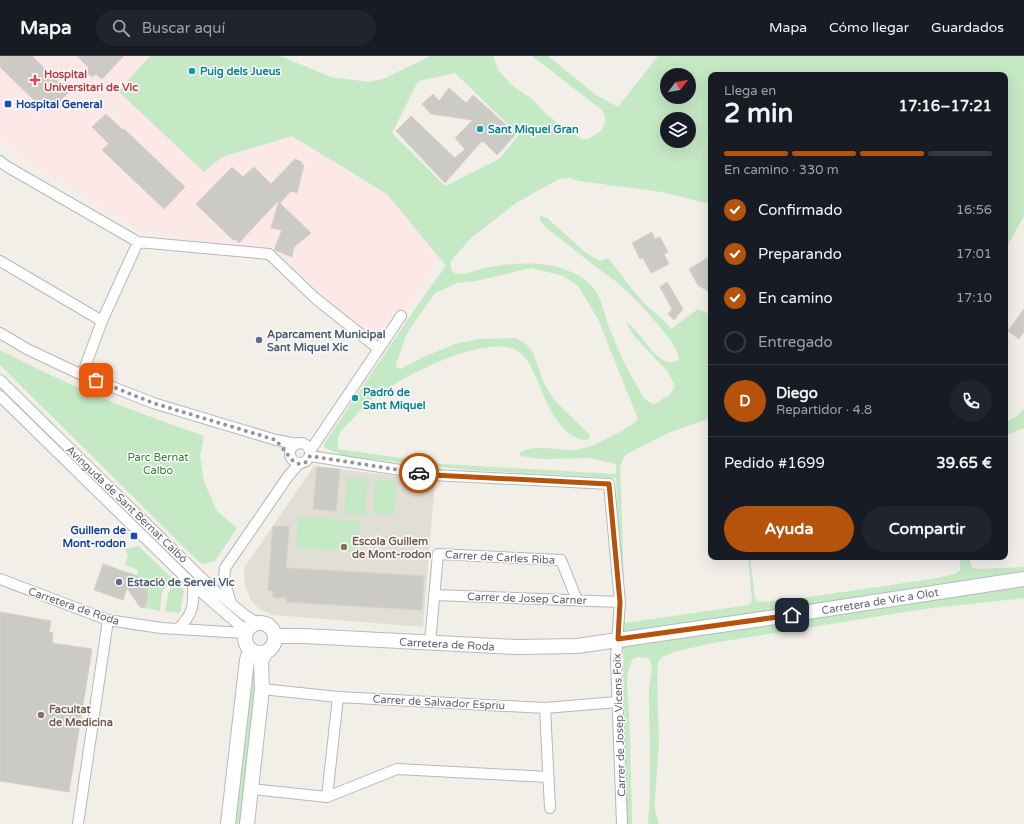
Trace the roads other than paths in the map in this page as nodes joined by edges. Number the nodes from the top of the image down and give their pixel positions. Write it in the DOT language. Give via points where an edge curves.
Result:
graph roads {
  1 [pos="2,166"];
  2 [pos="138,242"];
  3 [pos="0,261"];
  4 [pos="401,316"];
  5 [pos="102,322"];
  6 [pos="0,333"];
  7 [pos="379,349"];
  8 [pos="82,375"];
  9 [pos="0,380"];
  10 [pos="0,396"];
  11 [pos="321,433"];
  12 [pos="276,440"];
  13 [pos="299,444"];
  14 [pos="310,453"];
  15 [pos="290,456"];
  16 [pos="299,464"];
  17 [pos="0,579"];
  18 [pos="1024,579"];
  19 [pos="193,585"];
  20 [pos="434,595"];
  21 [pos="577,600"];
  22 [pos="620,602"];
  23 [pos="231,604"];
  24 [pos="108,620"];
  25 [pos="258,623"];
  26 [pos="178,628"];
  27 [pos="246,632"];
  28 [pos="275,636"];
  29 [pos="618,639"];
  30 [pos="430,643"];
  31 [pos="250,650"];
  32 [pos="265,653"];
  33 [pos="262,689"];
  34 [pos="338,697"];
  35 [pos="617,702"];
  36 [pos="545,708"];
  37 [pos="548,777"];
  38 [pos="251,790"];
  39 [pos="327,797"];
  40 [pos="550,808"];
  41 [pos="78,824"];
  42 [pos="228,824"];
  43 [pos="247,824"];
  44 [pos="622,824"];
  1 -- 2 [label="street"];
  2 -- 5 [label="street"];
  2 -- 7 [label="street" via="269,254 315,298"];
  3 -- 5 [label="street"];
  4 -- 7 [label="street"];
  5 -- 8 [label="street"];
  6 -- 8 [label="street"];
  7 -- 11 [label="street"];
  8 -- 12 [label="street" via="153,403"];
  9 -- 23 [label="street, Avinguda de Sant Bernat Calbó"];
  10 -- 19 [label="street, Avinguda de Sant Bernat Calbó"];
  11 -- 13 [label="street"];
  11 -- 14 [label="street"];
  12 -- 13 [label="street"];
  12 -- 15 [label="street"];
  13 -- 14 [label="street" via="307,446"];
  13 -- 15 [label="street" via="291,449"];
  14 -- 16 [label="street" via="306,462"];
  14 -- 22 [label="street, Carrer de Josep Vicens Foix" via="433,475 609,484"];
  15 -- 16 [label="street"];
  16 -- 23 [label="street" via="225,568 224,580"];
  17 -- 24 [label="street, Carretera de Roda"];
  18 -- 29 [label="street, Carretera de Vic a Olot"];
  19 -- 26 [label="street" via="190,616"];
  19 -- 27 [label="street, Avinguda de Sant Bernat Calbó"];
  20 -- 21 [label="street, Carrer de Josep Carner"];
  20 -- 21 [label="street, Carrer de Carles Riba" via="438,554 561,560"];
  20 -- 30 [label="street, Carrer de Carles Riba"];
  21 -- 22 [label="street, Carrer de Josep Carner"];
  22 -- 29 [label="street, Carrer de Josep Vicens Foix"];
  23 -- 25 [label="street, Avinguda de Sant Bernat Calbó"];
  24 -- 26 [label="street, Carretera de Roda"];
  24 -- 41 [label="street"];
  25 -- 27 [label="street"];
  25 -- 28 [label="street" via="269,626"];
  26 -- 27 [label="street, Carretera de Roda"];
  27 -- 31 [label="street" via="245,642"];
  28 -- 30 [label="street, Carretera de Roda"];
  28 -- 32 [label="street" via="273,647"];
  29 -- 30 [label="street, Carretera de Roda" via="577,646 517,647"];
  29 -- 35 [label="street, Carrer de Josep Vicens Foix"];
  31 -- 32 [label="street" via="258,654"];
  31 -- 42 [label="street"];
  32 -- 33 [label="street" via="261,661"];
  33 -- 34 [label="street, Carrer de Salvador Espriu"];
  33 -- 38 [label="street"];
  34 -- 36 [label="street, Carrer de Salvador Espriu"];
  34 -- 39 [label="street"];
  35 -- 36 [label="street, Carrer de Salvador Espriu"];
  35 -- 44 [label="street, Carrer de Josep Vicens Foix"];
  36 -- 37 [label="street"];
  37 -- 39 [label="street" via="397,769"];
  37 -- 40 [label="street"];
  38 -- 39 [label="street"];
  38 -- 43 [label="street"];
}
